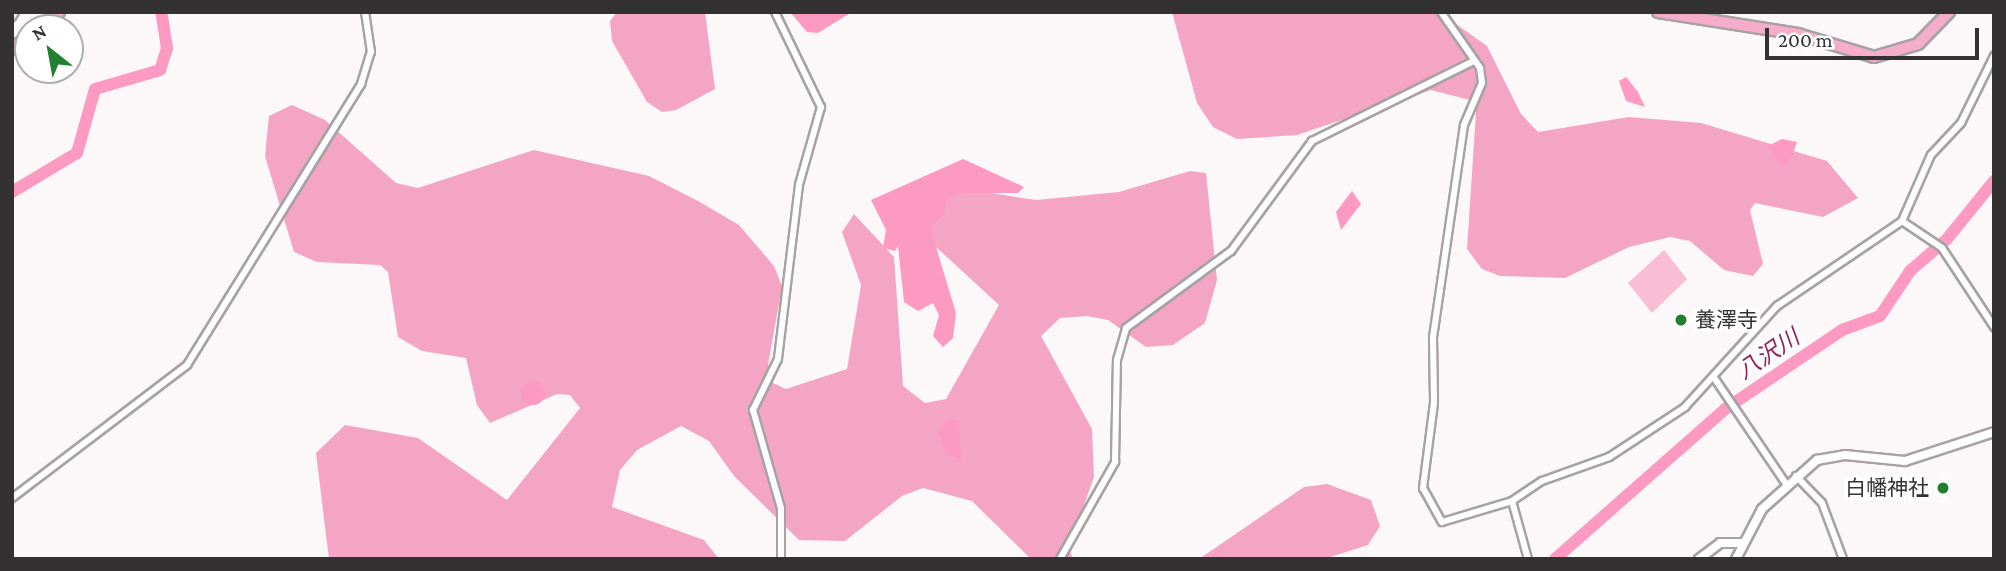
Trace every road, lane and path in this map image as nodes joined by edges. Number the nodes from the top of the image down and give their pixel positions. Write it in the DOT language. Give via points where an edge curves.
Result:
graph roads {
  1 [pos="365,12"];
  2 [pos="775,12"];
  3 [pos="1441,12"];
  4 [pos="1658,12"];
  5 [pos="1949,12"];
  6 [pos="1994,56"];
  7 [pos="1472,62"];
  8 [pos="1902,221"];
  9 [pos="1994,327"];
  10 [pos="1716,379"];
  11 [pos="1994,432"];
  12 [pos="1796,476"];
  13 [pos="1786,484"];
  14 [pos="12,498"];
  15 [pos="1512,501"];
  16 [pos="1743,543"];
  17 [pos="780,559"];
  18 [pos="1060,559"];
  19 [pos="1528,559"];
  20 [pos="1699,559"];
  21 [pos="1736,559"];
  22 [pos="1843,559"];
  1 -- 14 [label="street" via="370,52 361,84 187,365"];
  2 -- 17 [label="street" via="797,45 821,107 799,184 778,359 753,410 781,508"];
  3 -- 7 [label="street"];
  4 -- 5 [label="main road" via="1798,34 1874,57 1918,44"];
  6 -- 8 [label="street" via="1961,123 1931,155"];
  7 -- 15 [label="street" via="1482,83 1464,125 1433,337 1434,403 1423,488 1442,522"];
  7 -- 18 [label="street" via="1312,141 1231,251 1126,328 1117,360 1115,462"];
  8 -- 9 [label="street" via="1942,248"];
  8 -- 10 [label="street" via="1777,306"];
  10 -- 13 [label="street"];
  10 -- 15 [label="street" via="1609,457 1542,481"];
  11 -- 12 [label="street" via="1905,461 1830,455"];
  12 -- 13 [label="street"];
  12 -- 22 [label="street" via="1822,503"];
  13 -- 16 [label="street" via="1762,509"];
  15 -- 19 [label="street"];
  16 -- 20 [label="street" via="1720,543"];
  16 -- 21 [label="street"];
}
